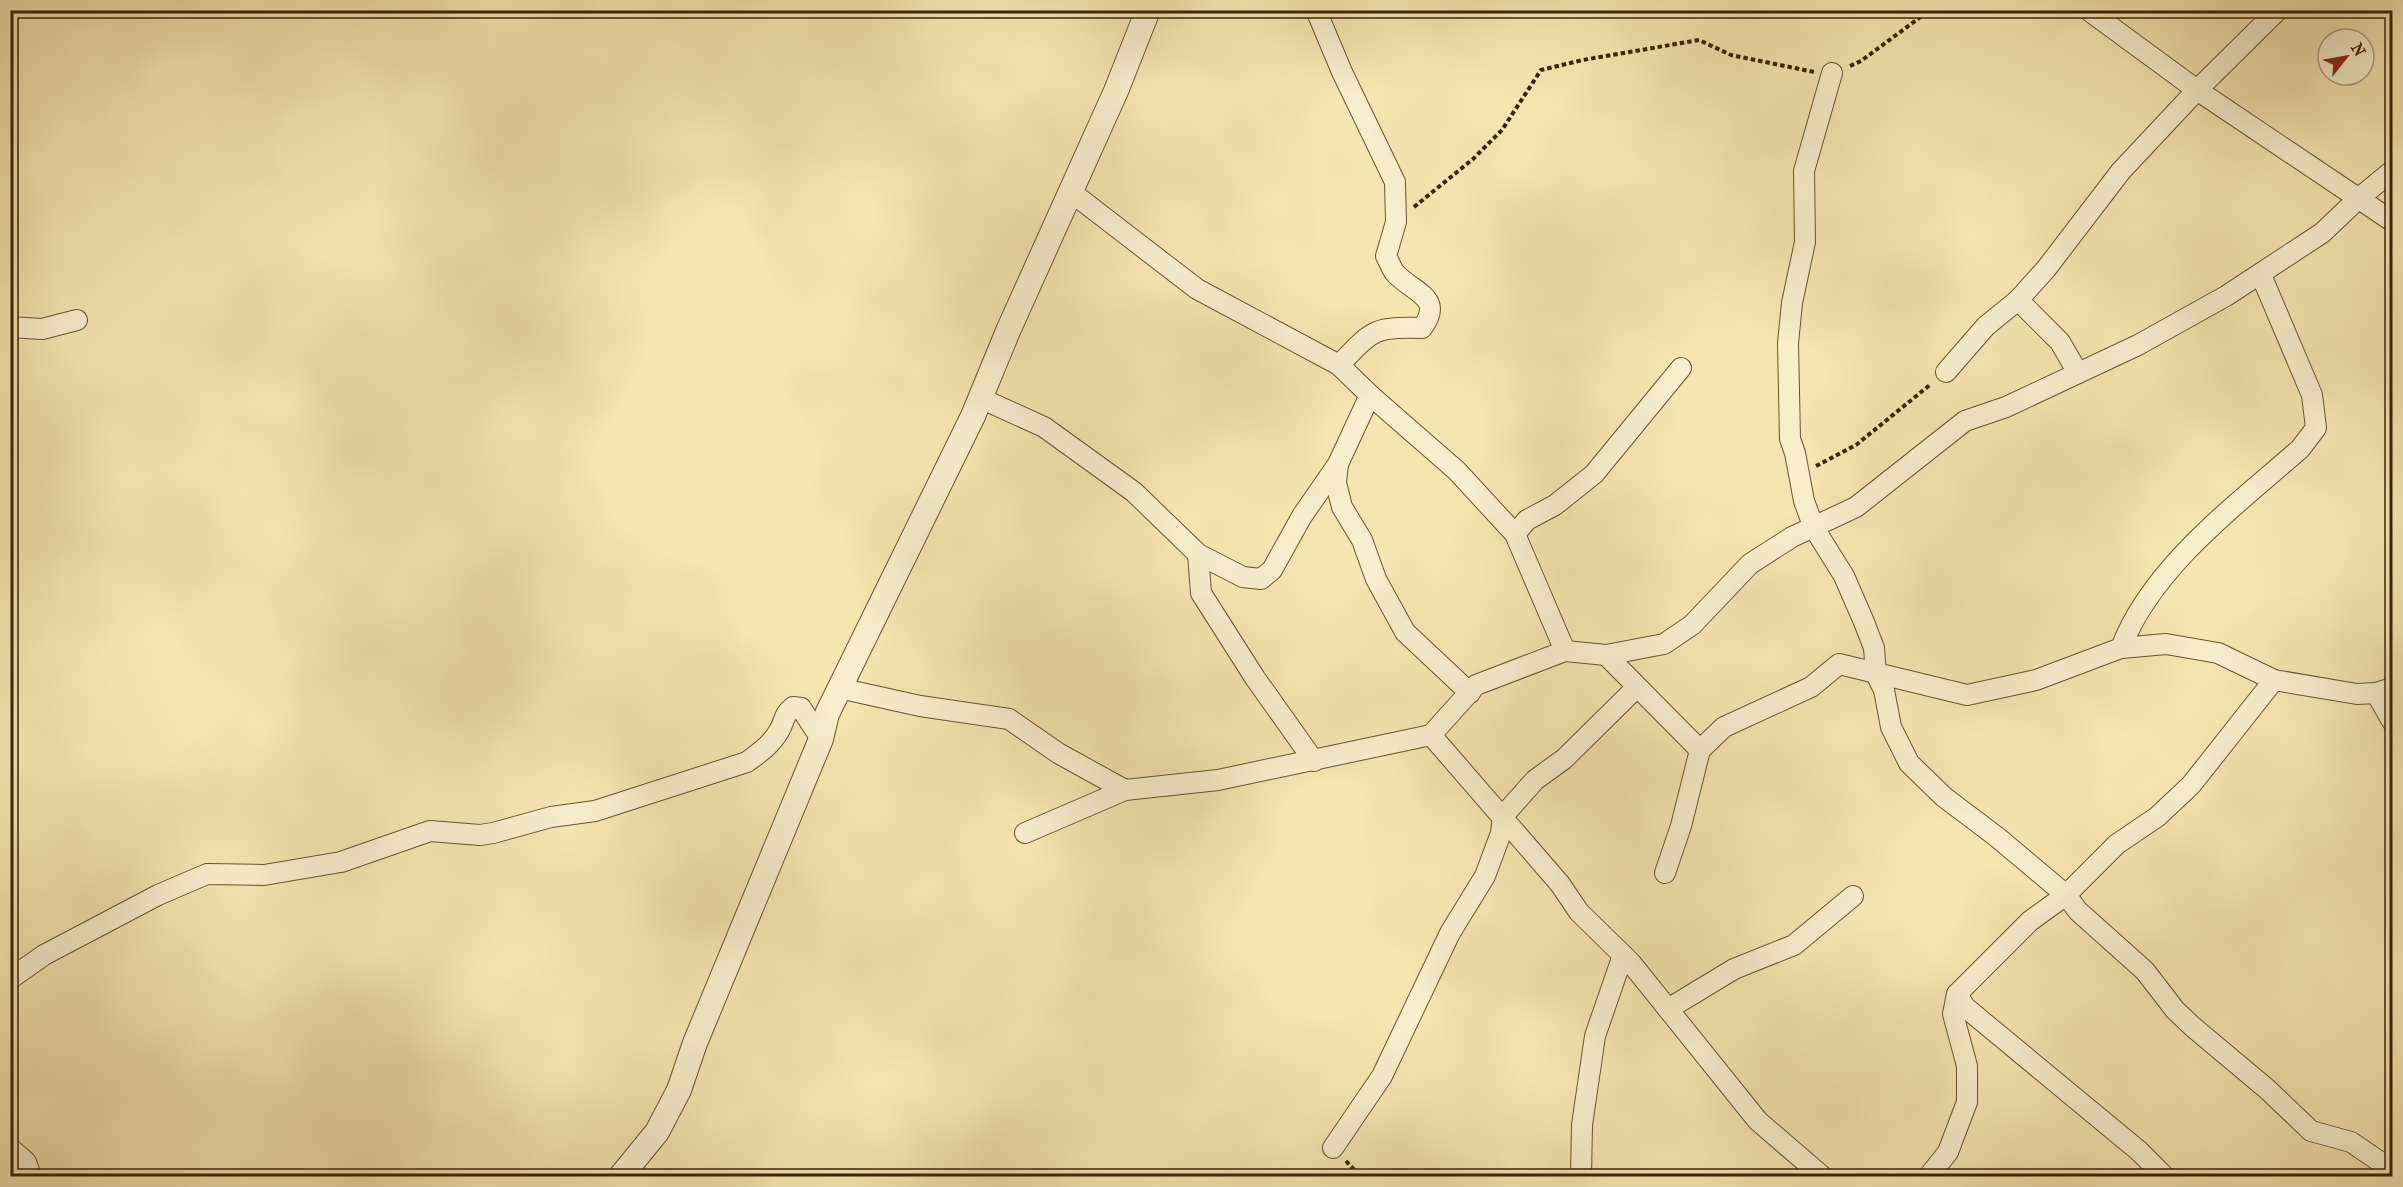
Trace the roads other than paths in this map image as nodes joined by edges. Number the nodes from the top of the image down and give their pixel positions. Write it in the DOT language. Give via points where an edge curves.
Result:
graph roads {
  1 [pos="1148,10"];
  2 [pos="1316,10"];
  3 [pos="2088,10"];
  4 [pos="2278,10"];
  5 [pos="1832,73"];
  6 [pos="2197,90"];
  7 [pos="2392,171"];
  8 [pos="1071,192"];
  9 [pos="2358,198"];
  10 [pos="2392,221"];
  11 [pos="2261,275"];
  12 [pos="2018,300"];
  13 [pos="77,320"];
  14 [pos="10,327"];
  15 [pos="1339,364"];
  16 [pos="1681,368"];
  17 [pos="1946,372"];
  18 [pos="2078,373"];
  19 [pos="1370,395"];
  20 [pos="980,398"];
  21 [pos="1338,464"];
  22 [pos="1814,528"];
  23 [pos="1515,534"];
  24 [pos="1198,554"];
  25 [pos="2121,648"];
  26 [pos="1565,651"];
  27 [pos="1606,655"];
  28 [pos="1876,674"];
  29 [pos="2274,680"];
  30 [pos="839,688"];
  31 [pos="1636,688"];
  32 [pos="2384,691"];
  33 [pos="1470,693"];
  34 [pos="2392,720"];
  35 [pos="1431,735"];
  36 [pos="821,739"];
  37 [pos="1700,750"];
  38 [pos="1314,761"];
  39 [pos="1125,790"];
  40 [pos="1503,816"];
  41 [pos="1025,833"];
  42 [pos="1665,873"];
  43 [pos="2066,895"];
  44 [pos="1853,896"];
  45 [pos="1623,955"];
  46 [pos="10,979"];
  47 [pos="1957,994"];
  48 [pos="1668,1009"];
  49 [pos="10,1148"];
  50 [pos="1333,1148"];
  51 [pos="2392,1170"];
  52 [pos="31,1176"];
  53 [pos="621,1176"];
  54 [pos="1581,1176"];
  55 [pos="1822,1176"];
  56 [pos="1929,1176"];
  57 [pos="2164,1176"];
  1 -- 8 [label="street"];
  2 -- 15 [label="street" via="1395,182 1396,222 1386,256 1395,272 1431,308 1431,316 1422,328 1381,328 1370,333"];
  3 -- 6 [label="street"];
  4 -- 6 [label="street"];
  5 -- 22 [label="street" via="1804,171 1805,242 1792,303 1786,382 1791,408 1790,439"];
  6 -- 9 [label="street"];
  6 -- 12 [label="street" via="2121,171"];
  7 -- 9 [label="street"];
  8 -- 15 [label="street" via="1197,288"];
  8 -- 20 [label="street"];
  9 -- 10 [label="street"];
  9 -- 11 [label="street" via="2322,233"];
  11 -- 18 [label="street" via="2138,345"];
  11 -- 25 [label="street" via="2312,395 2316,428 2300,449 2180,558 2136,616"];
  12 -- 17 [label="street" via="1986,326"];
  12 -- 18 [label="street" via="2060,342"];
  13 -- 14 [label="street" via="51,329"];
  15 -- 19 [label="street"];
  16 -- 23 [label="street" via="1594,474 1555,505 1527,520"];
  18 -- 22 [label="street" via="1965,421 1856,507"];
  19 -- 21 [label="street"];
  19 -- 23 [label="street" via="1457,471"];
  20 -- 24 [label="street" via="1044,427 1134,492"];
  20 -- 30 [label="street"];
  21 -- 24 [label="street" via="1302,516 1272,570 1261,579 1243,577"];
  21 -- 33 [label="street" via="1336,483 1342,507 1362,540 1376,579 1405,632"];
  22 -- 27 [label="street" via="1750,564 1692,625 1664,644"];
  22 -- 28 [label="street" via="1844,576 1864,622 1874,648"];
  23 -- 26 [label="street"];
  24 -- 38 [label="street" via="1201,593"];
  25 -- 28 [label="street" via="2036,680 1967,695"];
  25 -- 29 [label="street" via="2166,644 2218,653"];
  26 -- 27 [label="street"];
  26 -- 33 [label="street" via="1476,685"];
  27 -- 31 [label="street"];
  28 -- 37 [label="street" via="1839,664 1811,687 1724,727"];
  28 -- 43 [label="street" via="1884,690 1891,727 1909,763 1944,797"];
  29 -- 32 [label="street" via="2357,694"];
  29 -- 43 [label="street" via="2191,785 2157,817 2117,844"];
  30 -- 36 [label="street"];
  30 -- 39 [label="street" via="1009,720"];
  31 -- 37 [label="street"];
  31 -- 40 [label="street" via="1564,759 1535,780"];
  32 -- 34 [label="street"];
  33 -- 35 [label="street"];
  35 -- 38 [label="street"];
  35 -- 40 [label="street"];
  36 -- 46 [label="street" via="801,708 793,707 784,714 780,729 766,747 747,762 595,811 551,817 480,835 430,831 341,862 264,875 207,873 44,956"];
  36 -- 53 [label="street" via="679,1090 657,1132"];
  37 -- 42 [label="street" via="1682,826"];
  38 -- 39 [label="street" via="1218,780"];
  39 -- 41 [label="street"];
  40 -- 45 [label="street" via="1579,912"];
  40 -- 50 [label="street" via="1485,876 1450,933 1382,1077"];
  43 -- 47 [label="street" via="2030,921"];
  43 -- 51 [label="street" via="2078,911 2145,971 2181,1016 2311,1131 2351,1142"];
  44 -- 48 [label="street" via="1794,945 1734,969"];
  45 -- 48 [label="street"];
  45 -- 54 [label="street" via="1595,1036 1582,1125"];
  47 -- 56 [label="street" via="1953,1014 1967,1066 1967,1102 1948,1152"];
  47 -- 57 [label="street" via="1965,1006"];
  48 -- 55 [label="street" via="1758,1120"];
  49 -- 52 [label="street" via="26,1162"];
}
